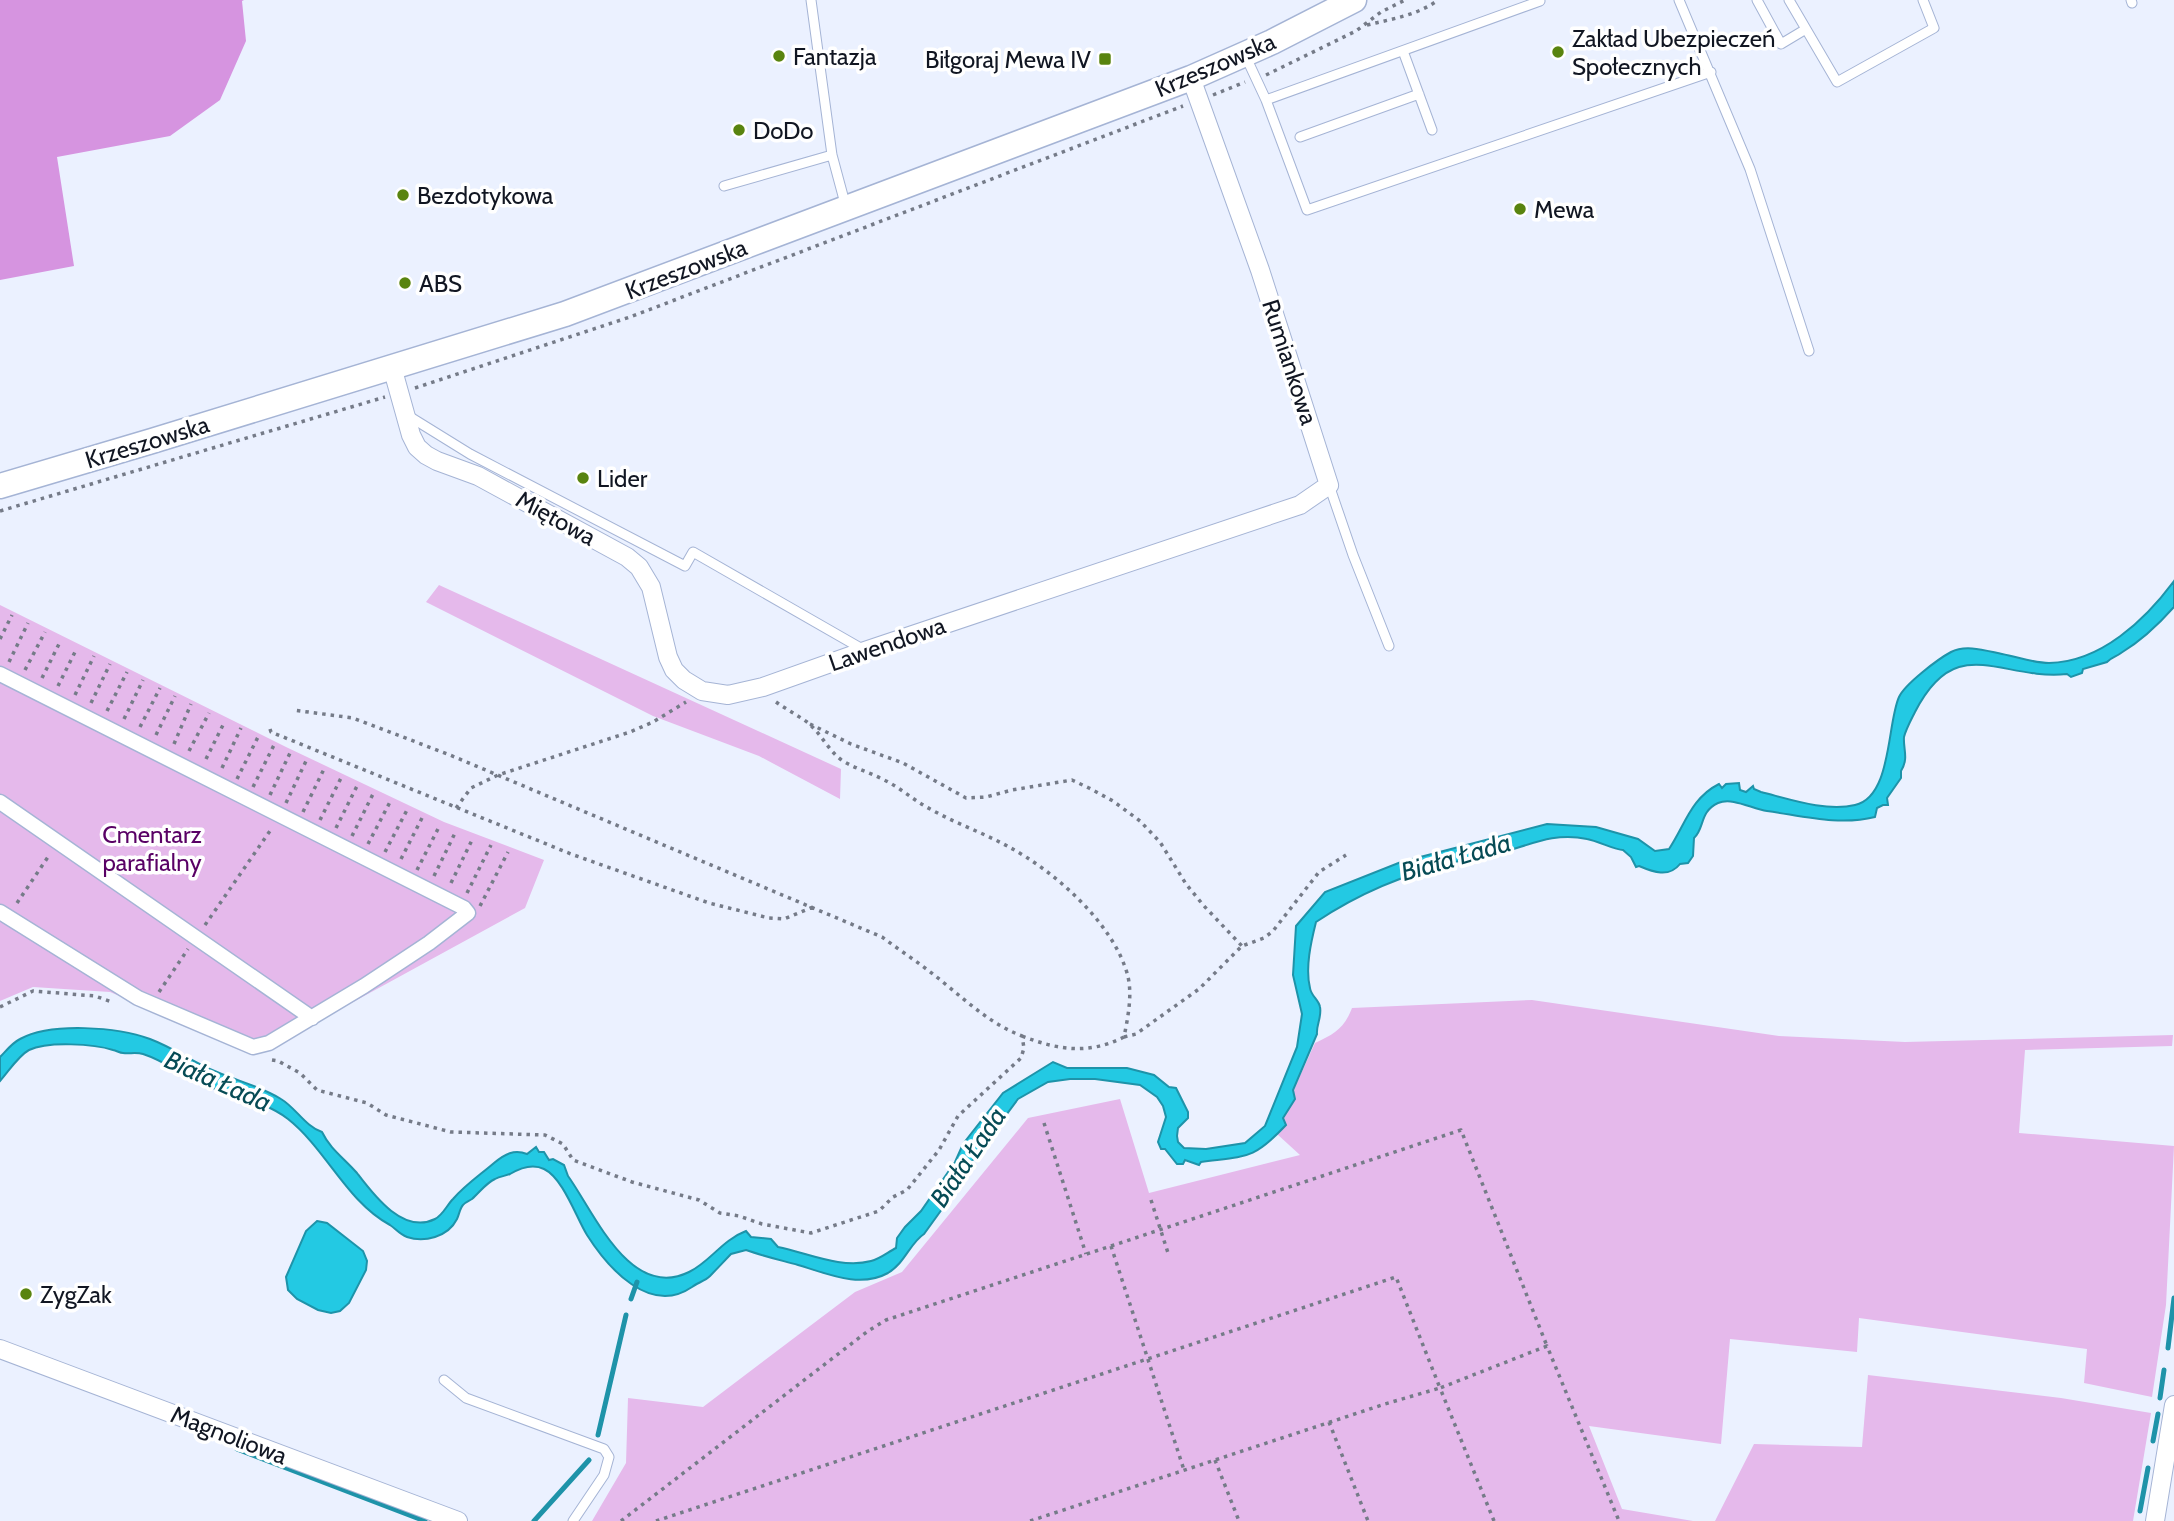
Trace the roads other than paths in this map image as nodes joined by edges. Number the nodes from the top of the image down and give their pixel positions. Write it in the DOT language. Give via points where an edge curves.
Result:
graph roads {
  1 [pos="811,0"];
  2 [pos="1354,0"];
  3 [pos="1679,0"];
  4 [pos="1756,0"];
  5 [pos="1789,0"];
  6 [pos="1923,0"];
  7 [pos="1539,1"];
  8 [pos="1806,29"];
  9 [pos="1403,51"];
  10 [pos="1245,54"];
  11 [pos="1711,72"];
  12 [pos="1191,78"];
  13 [pos="1419,94"];
  14 [pos="1266,100"];
  15 [pos="1432,130"];
  16 [pos="1300,136"];
  17 [pos="832,155"];
  18 [pos="724,186"];
  19 [pos="846,209"];
  20 [pos="1809,351"];
  21 [pos="392,367"];
  22 [pos="405,414"];
  23 [pos="0,485"];
  24 [pos="1329,485"];
  25 [pos="1389,646"];
  26 [pos="865,650"];
  27 [pos="1,675"];
  28 [pos="702,691"];
  29 [pos="0,802"];
  30 [pos="4,914"];
  31 [pos="312,1018"];
  32 [pos="0,1349"];
  33 [pos="444,1380"];
  34 [pos="2174,1405"];
  35 [pos="458,1521"];
  36 [pos="573,1521"];
  37 [pos="2155,1521"];
  1 -- 17 [label="lane"];
  2 -- 10 [label="main road, Krzeszowska"];
  3 -- 11 [label="lane"];
  4 -- 8 [label="lane" via="1781,44"];
  5 -- 8 [label="lane"];
  6 -- 8 [label="lane" via="1934,28 1837,82"];
  7 -- 9 [label="lane"];
  9 -- 13 [label="lane"];
  9 -- 14 [label="lane"];
  10 -- 12 [label="main road, Krzeszowska"];
  10 -- 14 [label="lane"];
  11 -- 14 [label="lane" via="1307,210"];
  11 -- 20 [label="lane" via="1750,169"];
  12 -- 19 [label="main road, Krzeszowska"];
  12 -- 24 [label="street, Rumiankowa" via="1260,270"];
  13 -- 15 [label="lane"];
  13 -- 16 [label="lane"];
  17 -- 18 [label="lane"];
  17 -- 19 [label="lane"];
  19 -- 21 [label="main road, Krzeszowska" via="565,314"];
  21 -- 22 [label="street, Miętowa"];
  21 -- 23 [label="main road, Krzeszowska"];
  22 -- 26 [label="lane" via="470,454 684,566 693,552"];
  22 -- 28 [label="street, Miętowa" via="417,447 426,454 478,475 639,567 651,587 670,662 684,680"];
  24 -- 25 [label="lane, Rumiankowa"];
  24 -- 26 [label="street, Lawendowa" via="1300,505"];
  26 -- 28 [label="street, Lawendowa" via="764,687 728,695"];
  27 -- 31 [label="street" via="464,910 429,943"];
  29 -- 31 [label="street"];
  30 -- 31 [label="street" via="150,1004 253,1047 270,1043"];
  32 -- 35 [label="street, Magnoliowa"];
  33 -- 36 [label="lane" via="466,1398 604,1449 609,1457 604,1475"];
  34 -- 37 [label="street"];
}
